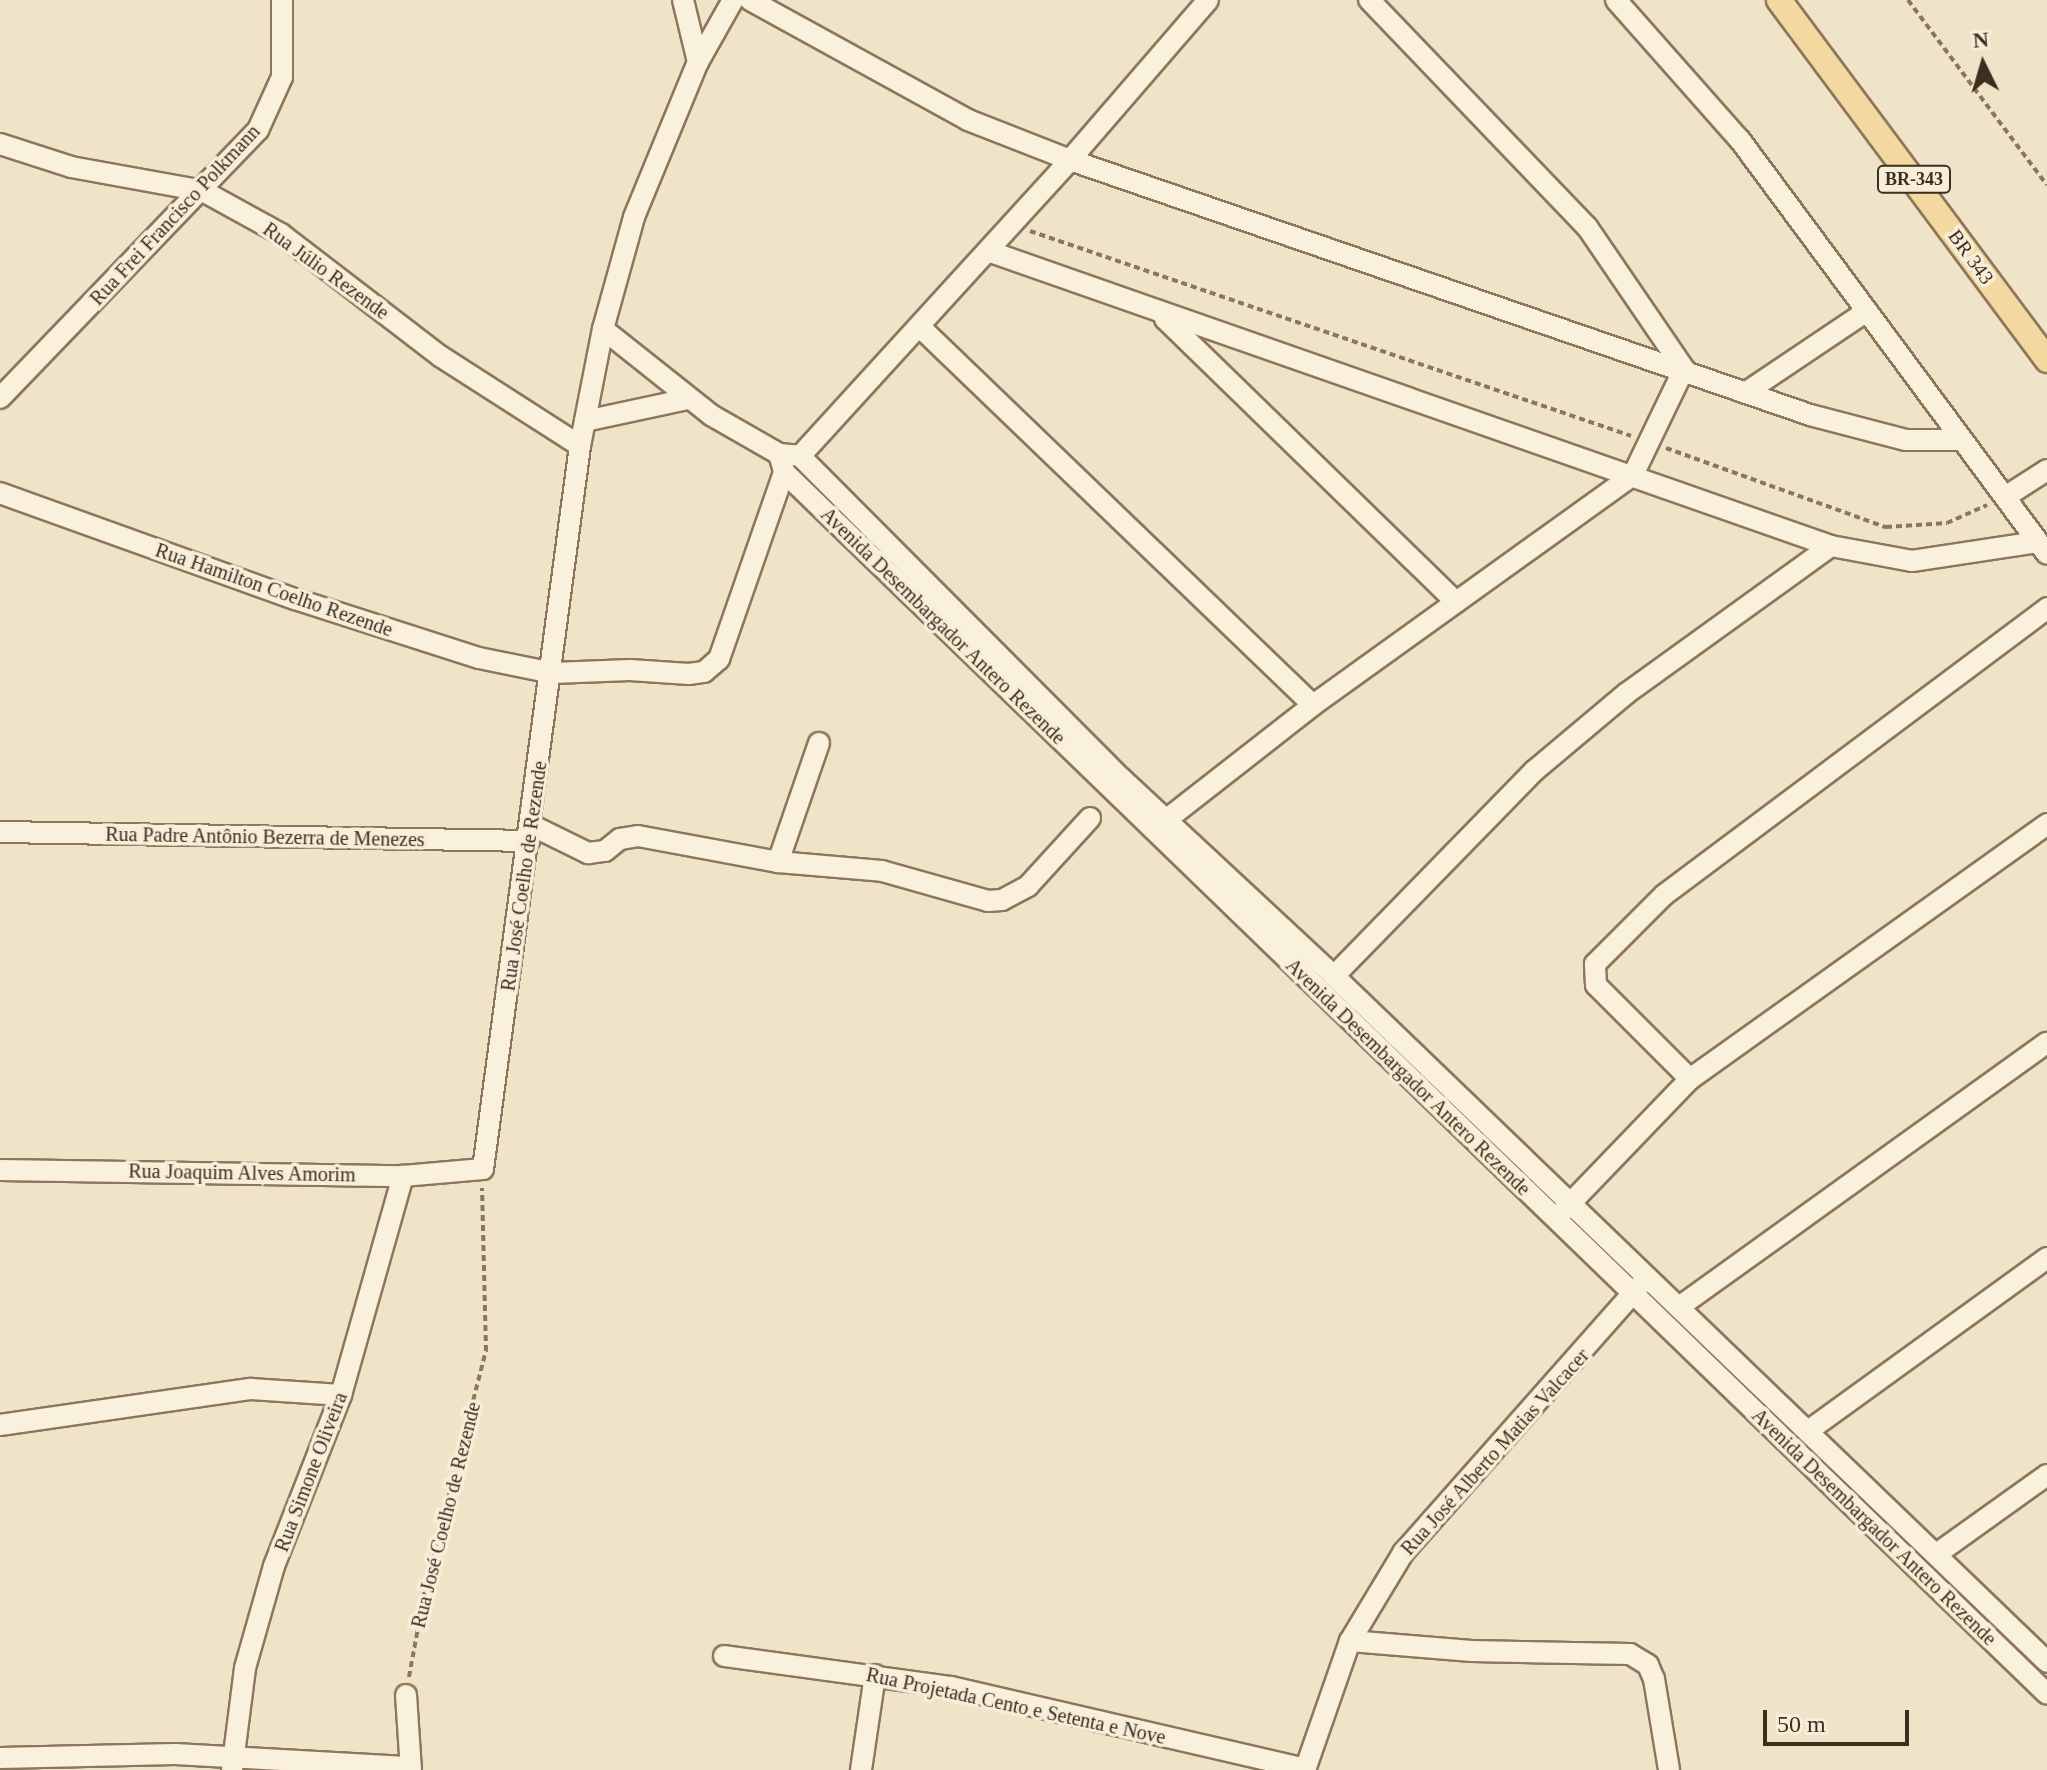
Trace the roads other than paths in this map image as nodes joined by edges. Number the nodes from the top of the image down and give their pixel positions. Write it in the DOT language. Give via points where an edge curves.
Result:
graph roads {
  1 [pos="282,0"];
  2 [pos="683,0"];
  3 [pos="750,0"];
  4 [pos="1208,0"];
  5 [pos="1369,0"];
  6 [pos="1616,0"];
  7 [pos="1779,0"];
  8 [pos="723,5"];
  9 [pos="698,62"];
  10 [pos="0,144"];
  11 [pos="1070,160"];
  12 [pos="203,191"];
  13 [pos="988,251"];
  14 [pos="1867,311"];
  15 [pos="1159,314"];
  16 [pos="920,327"];
  17 [pos="603,329"];
  18 [pos="2047,360"];
  19 [pos="1684,369"];
  20 [pos="1745,393"];
  21 [pos="0,398"];
  22 [pos="688,399"];
  23 [pos="585,421"];
  24 [pos="1960,440"];
  25 [pos="580,446"];
  26 [pos="800,456"];
  27 [pos="782,463"];
  28 [pos="2047,470"];
  29 [pos="1633,475"];
  30 [pos="0,493"];
  31 [pos="2005,497"];
  32 [pos="1831,546"];
  33 [pos="2042,548"];
  34 [pos="1456,602"];
  35 [pos="937,607"];
  36 [pos="2047,608"];
  37 [pos="553,673"];
  38 [pos="1313,705"];
  39 [pos="819,743"];
  40 [pos="1090,818"];
  41 [pos="1166,820"];
  42 [pos="2047,824"];
  43 [pos="0,832"];
  44 [pos="530,833"];
  45 [pos="1194,858"];
  46 [pos="778,862"];
  47 [pos="1244,906"];
  48 [pos="1334,976"];
  49 [pos="2047,1043"];
  50 [pos="1428,1066"];
  51 [pos="1690,1079"];
  52 [pos="1413,1081"];
  53 [pos="483,1169"];
  54 [pos="0,1170"];
  55 [pos="403,1176"];
  56 [pos="1570,1203"];
  57 [pos="1555,1220"];
  58 [pos="2047,1258"];
  59 [pos="1647,1277"];
  60 [pos="1633,1293"];
  61 [pos="1679,1307"];
  62 [pos="341,1395"];
  63 [pos="0,1425"];
  64 [pos="1808,1431"];
  65 [pos="2047,1475"];
  66 [pos="1938,1553"];
  67 [pos="1350,1641"];
  68 [pos="724,1656"];
  69 [pos="2047,1662"];
  70 [pos="875,1675"];
  71 [pos="2047,1694"];
  72 [pos="406,1695"];
  73 [pos="0,1758"];
  74 [pos="233,1763"];
  75 [pos="411,1768"];
  76 [pos="861,1770"];
  77 [pos="1306,1770"];
  78 [pos="1669,1770"];
  1 -- 12 [label="street, Rua Frei Francisco Polkmann" via="282,77 272,106 258,130"];
  2 -- 9 [label="street"];
  3 -- 11 [label="street" via="968,120"];
  4 -- 11 [label="street"];
  5 -- 19 [label="street" via="1587,227"];
  6 -- 14 [label="street" via="1740,140"];
  7 -- 18 [label="main road, BR 343 / BR-343"];
  8 -- 9 [label="street, Rua José Coelho de Rezende"];
  9 -- 17 [label="street, Rua José Coelho de Rezende" via="634,217"];
  10 -- 12 [label="street, Rua Júlio Rezende" via="71,167"];
  11 -- 13 [label="street"];
  11 -- 19 [label="street"];
  12 -- 21 [label="street, Rua Frei Francisco Polkmann"];
  12 -- 25 [label="street, Rua Júlio Rezende" via="281,234 440,356"];
  13 -- 15 [label="street"];
  13 -- 16 [label="street"];
  14 -- 20 [label="street"];
  14 -- 24 [label="street"];
  15 -- 29 [label="street"];
  15 -- 34 [label="street"];
  16 -- 26 [label="street"];
  16 -- 38 [label="street"];
  17 -- 22 [label="street, Avenida Desembargador Antero Rezende"];
  17 -- 23 [label="street, Rua José Coelho de Rezende"];
  19 -- 20 [label="street"];
  19 -- 29 [label="street"];
  20 -- 24 [label="street" via="1906,440"];
  22 -- 23 [label="street"];
  22 -- 27 [label="street, Avenida Desembargador Antero Rezende"];
  23 -- 25 [label="street, Rua José Coelho de Rezende"];
  24 -- 31 [label="street"];
  25 -- 37 [label="street, Rua José Coelho de Rezende"];
  26 -- 27 [label="street, Avenida Desembargador Antero Rezende"];
  26 -- 35 [label="street, Avenida Desembargador Antero Rezende"];
  27 -- 35 [label="street, Avenida Desembargador Antero Rezende"];
  27 -- 37 [label="street, Rua Hamilton Coelho Rezende" via="741,604 714,666 689,674"];
  28 -- 31 [label="street"];
  29 -- 32 [label="street"];
  29 -- 34 [label="street"];
  30 -- 37 [label="street, Rua Hamilton Coelho Rezende" via="363,622 479,658"];
  31 -- 33 [label="street"];
  32 -- 33 [label="street" via="1878,559 1912,561"];
  32 -- 48 [label="street" via="1627,693 1534,771"];
  34 -- 38 [label="street"];
  35 -- 41 [label="street, Avenida Desembargador Antero Rezende"];
  35 -- 45 [label="street, Avenida Desembargador Antero Rezende"];
  36 -- 51 [label="street" via="1696,870 1595,964 1596,985"];
  37 -- 44 [label="street, Rua José Coelho de Rezende"];
  38 -- 41 [label="street"];
  39 -- 46 [label="street"];
  40 -- 46 [label="street" via="1038,876 1002,900 975,899 882,871"];
  41 -- 45 [label="street, Avenida Desembargador Antero Rezende"];
  42 -- 51 [label="street"];
  43 -- 44 [label="street, Rua Padre Antônio Bezerra de Menezes"];
  44 -- 46 [label="street" via="588,853 638,836"];
  44 -- 53 [label="street, Rua José Coelho de Rezende"];
  45 -- 47 [label="street, Avenida Desembargador Antero Rezende"];
  47 -- 48 [label="street, Avenida Desembargador Antero Rezende"];
  47 -- 52 [label="street, Avenida Desembargador Antero Rezende"];
  48 -- 50 [label="street, Avenida Desembargador Antero Rezende"];
  49 -- 61 [label="street"];
  50 -- 52 [label="street"];
  50 -- 56 [label="street, Avenida Desembargador Antero Rezende"];
  51 -- 56 [label="street"];
  52 -- 57 [label="street, Avenida Desembargador Antero Rezende"];
  53 -- 55 [label="street, Rua Joaquim Alves Amorim"];
  54 -- 55 [label="street, Rua Joaquim Alves Amorim"];
  55 -- 62 [label="street, Rua Simone Oliveira"];
  56 -- 57 [label="street"];
  56 -- 59 [label="street, Avenida Desembargador Antero Rezende"];
  57 -- 60 [label="street, Avenida Desembargador Antero Rezende"];
  58 -- 64 [label="street"];
  59 -- 60 [label="street, Rua José Alberto Matias Valcacer"];
  59 -- 61 [label="street, Avenida Desembargador Antero Rezende"];
  60 -- 67 [label="street, Rua José Alberto Matias Valcacer" via="1403,1553"];
  60 -- 71 [label="street, Avenida Desembargador Antero Rezende"];
  61 -- 64 [label="street, Avenida Desembargador Antero Rezende"];
  62 -- 63 [label="street" via="251,1389"];
  62 -- 74 [label="street, Rua Simone Oliveira" via="274,1566 245,1668"];
  64 -- 66 [label="street, Avenida Desembargador Antero Rezende"];
  65 -- 66 [label="street"];
  66 -- 69 [label="street, Avenida Desembargador Antero Rezende"];
  67 -- 77 [label="street, Rua José Alberto Matias Valcacer"];
  67 -- 78 [label="street" via="1472,1651 1630,1654 1648,1665"];
  68 -- 70 [label="street, Rua Projetada Cento e Setenta e Nove"];
  70 -- 76 [label="street"];
  70 -- 77 [label="street, Rua Projetada Cento e Setenta e Nove"];
  72 -- 75 [label="street"];
  73 -- 74 [label="street"];
  74 -- 75 [label="street"];
}
